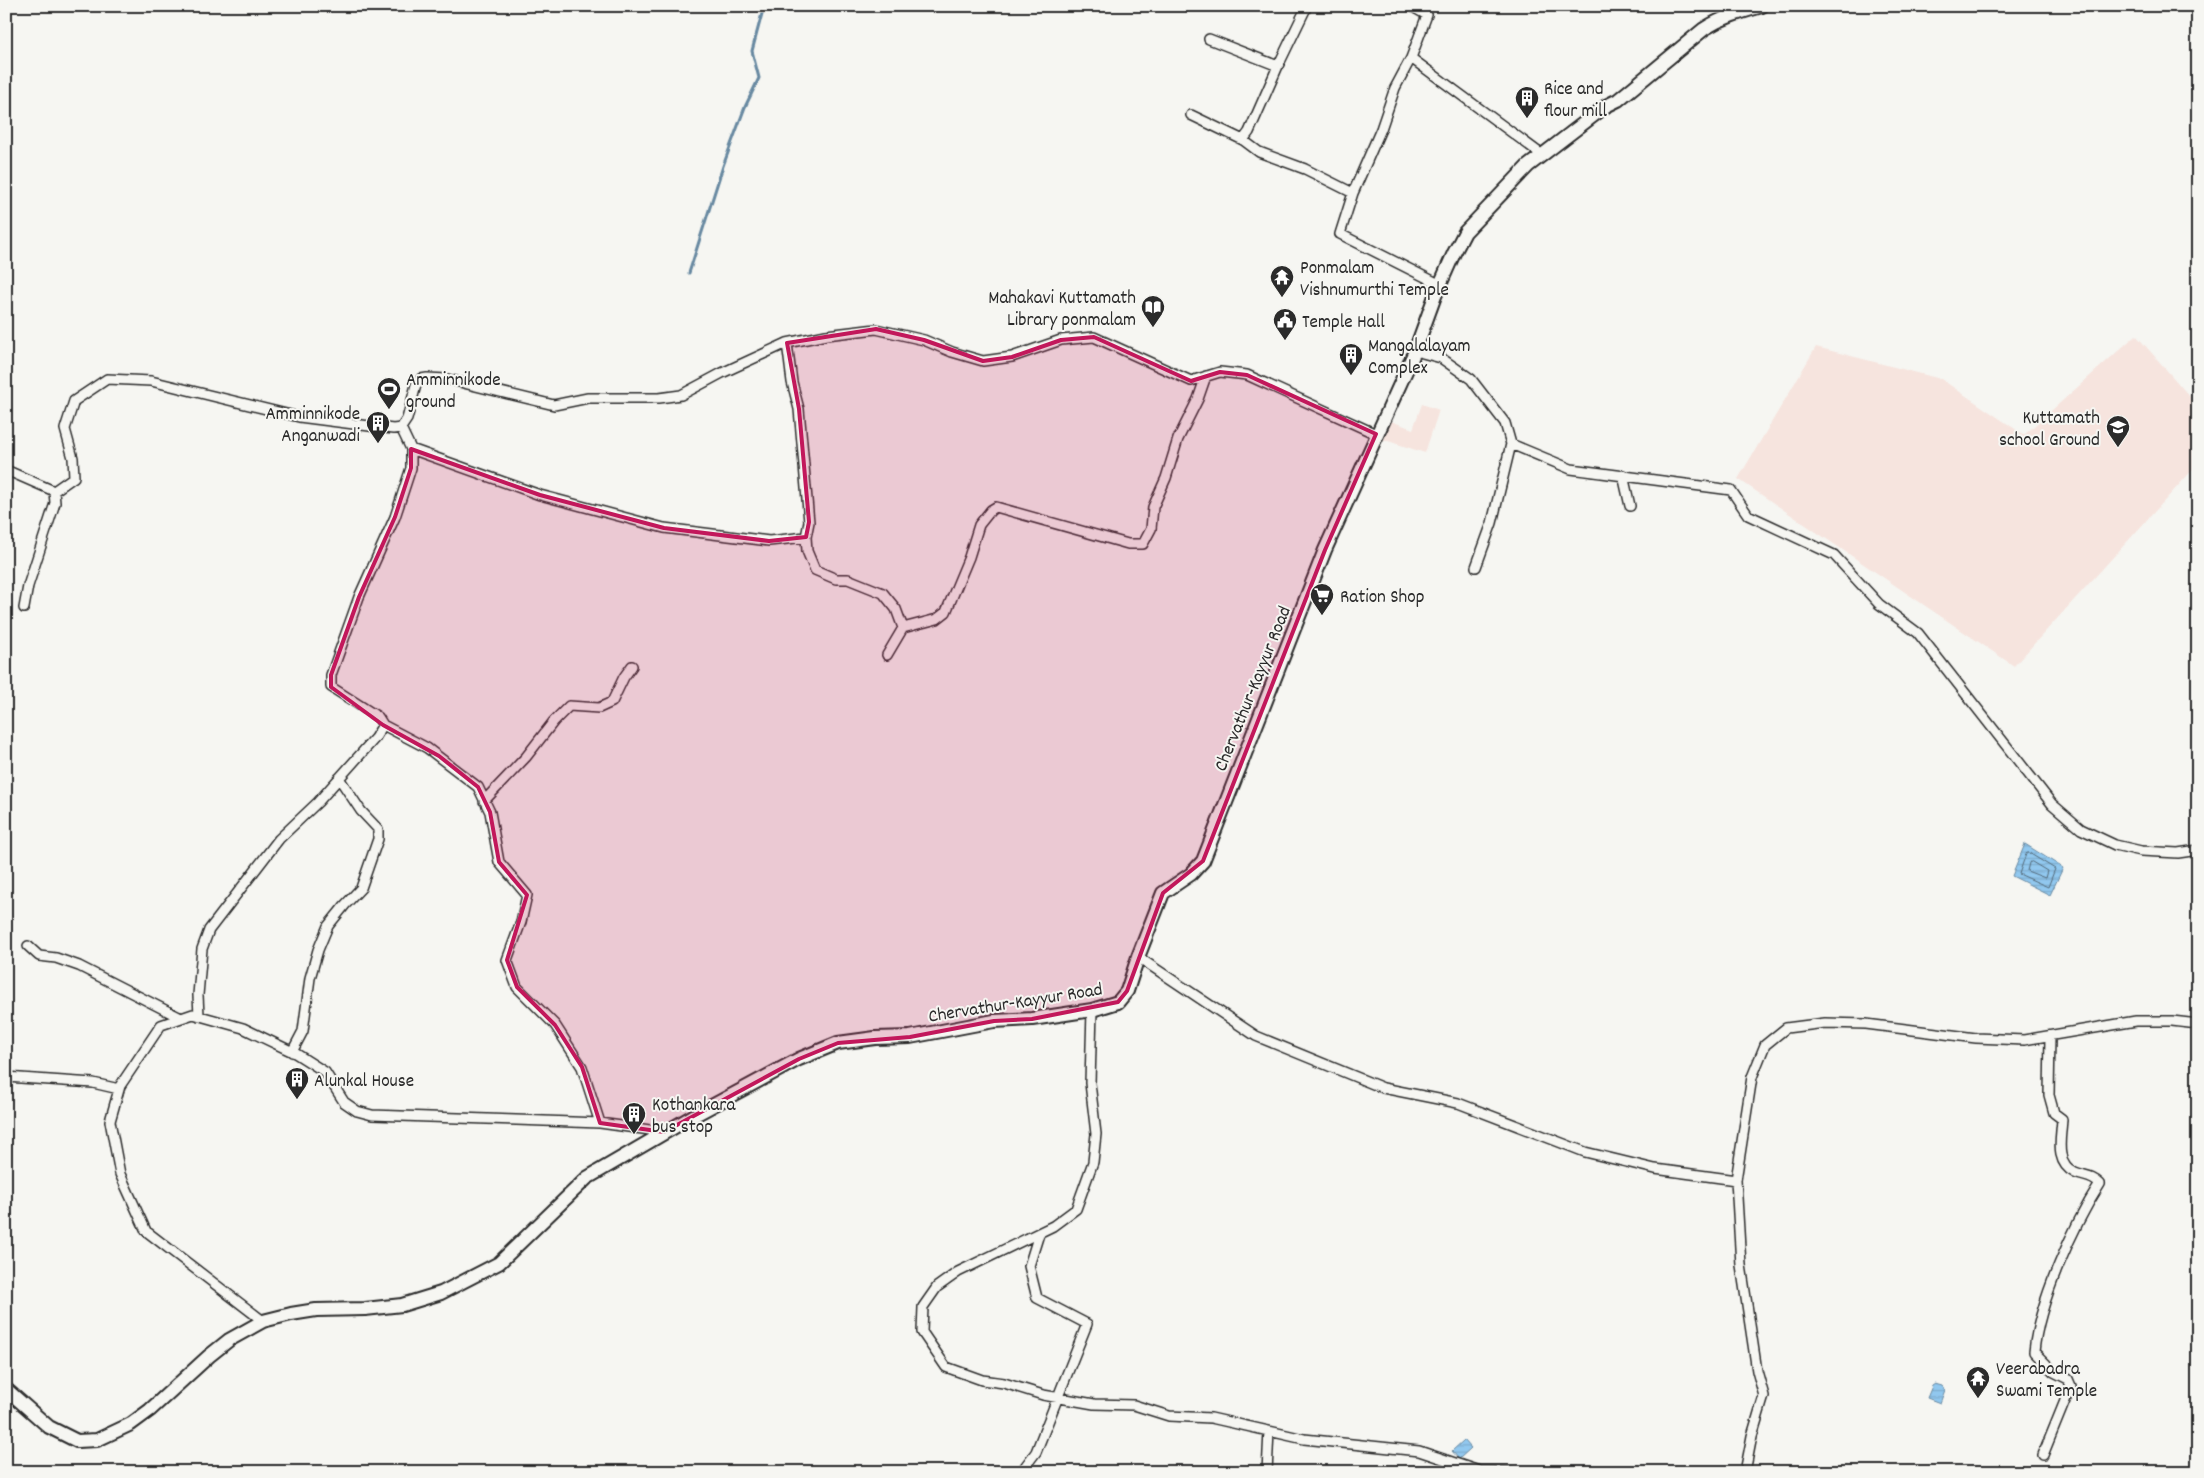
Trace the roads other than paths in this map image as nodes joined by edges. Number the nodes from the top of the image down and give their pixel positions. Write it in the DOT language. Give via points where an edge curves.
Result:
graph roads {
  1 [pos="1306,6"];
  2 [pos="1411,6"];
  3 [pos="1762,6"];
  4 [pos="1209,40"];
  5 [pos="1412,58"];
  6 [pos="1278,66"];
  7 [pos="1191,115"];
  8 [pos="1243,140"];
  9 [pos="1541,154"];
  10 [pos="1353,194"];
  11 [pos="1439,284"];
  12 [pos="787,343"];
  13 [pos="1415,351"];
  14 [pos="1206,376"];
  15 [pos="401,428"];
  16 [pos="1376,434"];
  17 [pos="1511,444"];
  18 [pos="411,449"];
  19 [pos="6,470"];
  20 [pos="1623,476"];
  21 [pos="54,491"];
  22 [pos="1630,506"];
  23 [pos="806,537"];
  24 [pos="1476,567"];
  25 [pos="24,608"];
  26 [pos="903,628"];
  27 [pos="888,655"];
  28 [pos="632,666"];
  29 [pos="383,724"];
  30 [pos="339,778"];
  31 [pos="484,801"];
  32 [pos="2198,850"];
  33 [pos="28,946"];
  34 [pos="1138,957"];
  35 [pos="1092,1010"];
  36 [pos="199,1016"];
  37 [pos="181,1018"];
  38 [pos="2198,1024"];
  39 [pos="2050,1036"];
  40 [pos="292,1052"];
  41 [pos="6,1077"];
  42 [pos="119,1090"];
  43 [pos="600,1124"];
  44 [pos="664,1132"];
  45 [pos="1736,1180"];
  46 [pos="1039,1234"];
  47 [pos="263,1321"];
  48 [pos="6,1389"];
  49 [pos="1058,1397"];
  50 [pos="1269,1431"];
  51 [pos="2043,1456"];
  52 [pos="1021,1472"];
  53 [pos="1267,1472"];
  54 [pos="1513,1472"];
  55 [pos="1745,1472"];
  1 -- 6 [label="street"];
  2 -- 5 [label="street" via="1427,15"];
  3 -- 9 [label="main road, Chervathur-Kayyur Road" via="1718,20 1704,29 1618,100"];
  4 -- 6 [label="street"];
  5 -- 9 [label="street"];
  5 -- 10 [label="street" via="1395,88"];
  6 -- 8 [label="street"];
  7 -- 8 [label="street"];
  8 -- 10 [label="street" via="1259,152 1305,169"];
  9 -- 11 [label="main road, Chervathur-Kayyur Road" via="1465,232"];
  10 -- 11 [label="street" via="1340,234"];
  11 -- 13 [label="main road, Chervathur-Kayyur Road"];
  12 -- 14 [label="street" via="876,329 924,340 983,361 1012,357 1061,340 1094,337 1191,381"];
  12 -- 15 [label="street" via="681,395 659,398 588,398 554,405 447,379 422,379 416,385 407,419"];
  12 -- 23 [label="street" via="792,382 800,409 809,522"];
  13 -- 16 [label="main road, Chervathur-Kayyur Road"];
  13 -- 17 [label="street" via="1441,358 1471,379 1505,424"];
  14 -- 16 [label="street" via="1220,372 1247,375"];
  14 -- 26 [label="street" via="1152,507 1151,529 1143,544 1128,544 996,507 979,525 946,612 937,619"];
  15 -- 18 [label="street"];
  15 -- 21 [label="street" via="299,417 151,381 107,379 74,401 64,429 73,458 74,478"];
  16 -- 34 [label="main road, Chervathur-Kayyur Road" via="1325,550 1203,861 1191,874 1163,893"];
  17 -- 20 [label="street" via="1572,469"];
  17 -- 24 [label="street" via="1492,523"];
  18 -- 23 [label="street" via="540,495 664,528 769,541"];
  18 -- 29 [label="street" via="411,468 395,518 359,597 331,675 331,687 378,717"];
  19 -- 21 [label="street"];
  20 -- 22 [label="street"];
  20 -- 32 [label="street" via="1731,490 1748,515 1834,555 1879,604 1918,633 2052,804 2081,828 2115,845 2141,851 2178,853"];
  21 -- 25 [label="street" via="55,503"];
  23 -- 26 [label="street" via="807,551 815,570 883,593 896,609"];
  26 -- 27 [label="street"];
  28 -- 31 [label="street" via="612,702 599,708 569,706"];
  29 -- 30 [label="street" via="375,738"];
  29 -- 31 [label="street" via="439,756 478,787"];
  30 -- 36 [label="street" via="279,839 209,930 201,958"];
  30 -- 40 [label="street" via="361,811 378,829 378,839 361,888 328,926 318,950 310,978 303,1031"];
  31 -- 43 [label="street" via="490,812 499,862 527,895 507,960 517,987 555,1025 582,1067"];
  33 -- 37 [label="street" via="39,956 78,966"];
  34 -- 35 [label="main road, Chervathur-Kayyur Road" via="1127,991 1118,1002"];
  34 -- 45 [label="street" via="1256,1036 1383,1088 1458,1103 1585,1152 1654,1169"];
  35 -- 44 [label="main road, Chervathur-Kayyur Road" via="1032,1020 994,1021 910,1037 838,1043 799,1059"];
  35 -- 46 [label="street" via="1090,1083 1096,1134 1093,1162 1076,1209"];
  36 -- 37 [label="street" via="193,1014"];
  36 -- 40 [label="street" via="242,1028"];
  37 -- 42 [label="street" via="161,1025"];
  38 -- 39 [label="street" via="2136,1021"];
  39 -- 45 [label="street" via="2024,1040 1976,1038 1884,1026 1825,1023 1786,1028 1765,1045 1752,1077"];
  39 -- 51 [label="street" via="2049,1096 2054,1113 2062,1119 2060,1155 2063,1163 2076,1173 2093,1177 2100,1184 2060,1265 2035,1336 2034,1352 2054,1372 2068,1378 2070,1386"];
  40 -- 43 [label="street" via="325,1072 344,1102 357,1111 372,1115"];
  41 -- 42 [label="street" via="93,1083"];
  42 -- 47 [label="street" via="110,1121 120,1174 146,1231"];
  43 -- 44 [label="street"];
  44 -- 47 [label="main road, Chervathur-Kayyur Road" via="587,1178 499,1263 441,1293 386,1308 316,1310"];
  45 -- 55 [label="street" via="1741,1265 1757,1371 1764,1396"];
  46 -- 49 [label="street" via="1029,1266 1037,1298 1087,1324"];
  46 -- 49 [label="street" via="958,1272 936,1288 923,1307 922,1332 946,1367 982,1380 1004,1382"];
  47 -- 48 [label="main road, Chervathur-Kayyur Road" via="222,1345 131,1424 97,1440 77,1441 49,1427"];
  49 -- 50 [label="street" via="1094,1404 1134,1405 1169,1416 1211,1418"];
  49 -- 52 [label="street" via="1036,1452"];
  50 -- 53 [label="street"];
  50 -- 54 [label="street" via="1320,1442 1419,1451 1479,1471"];
}
